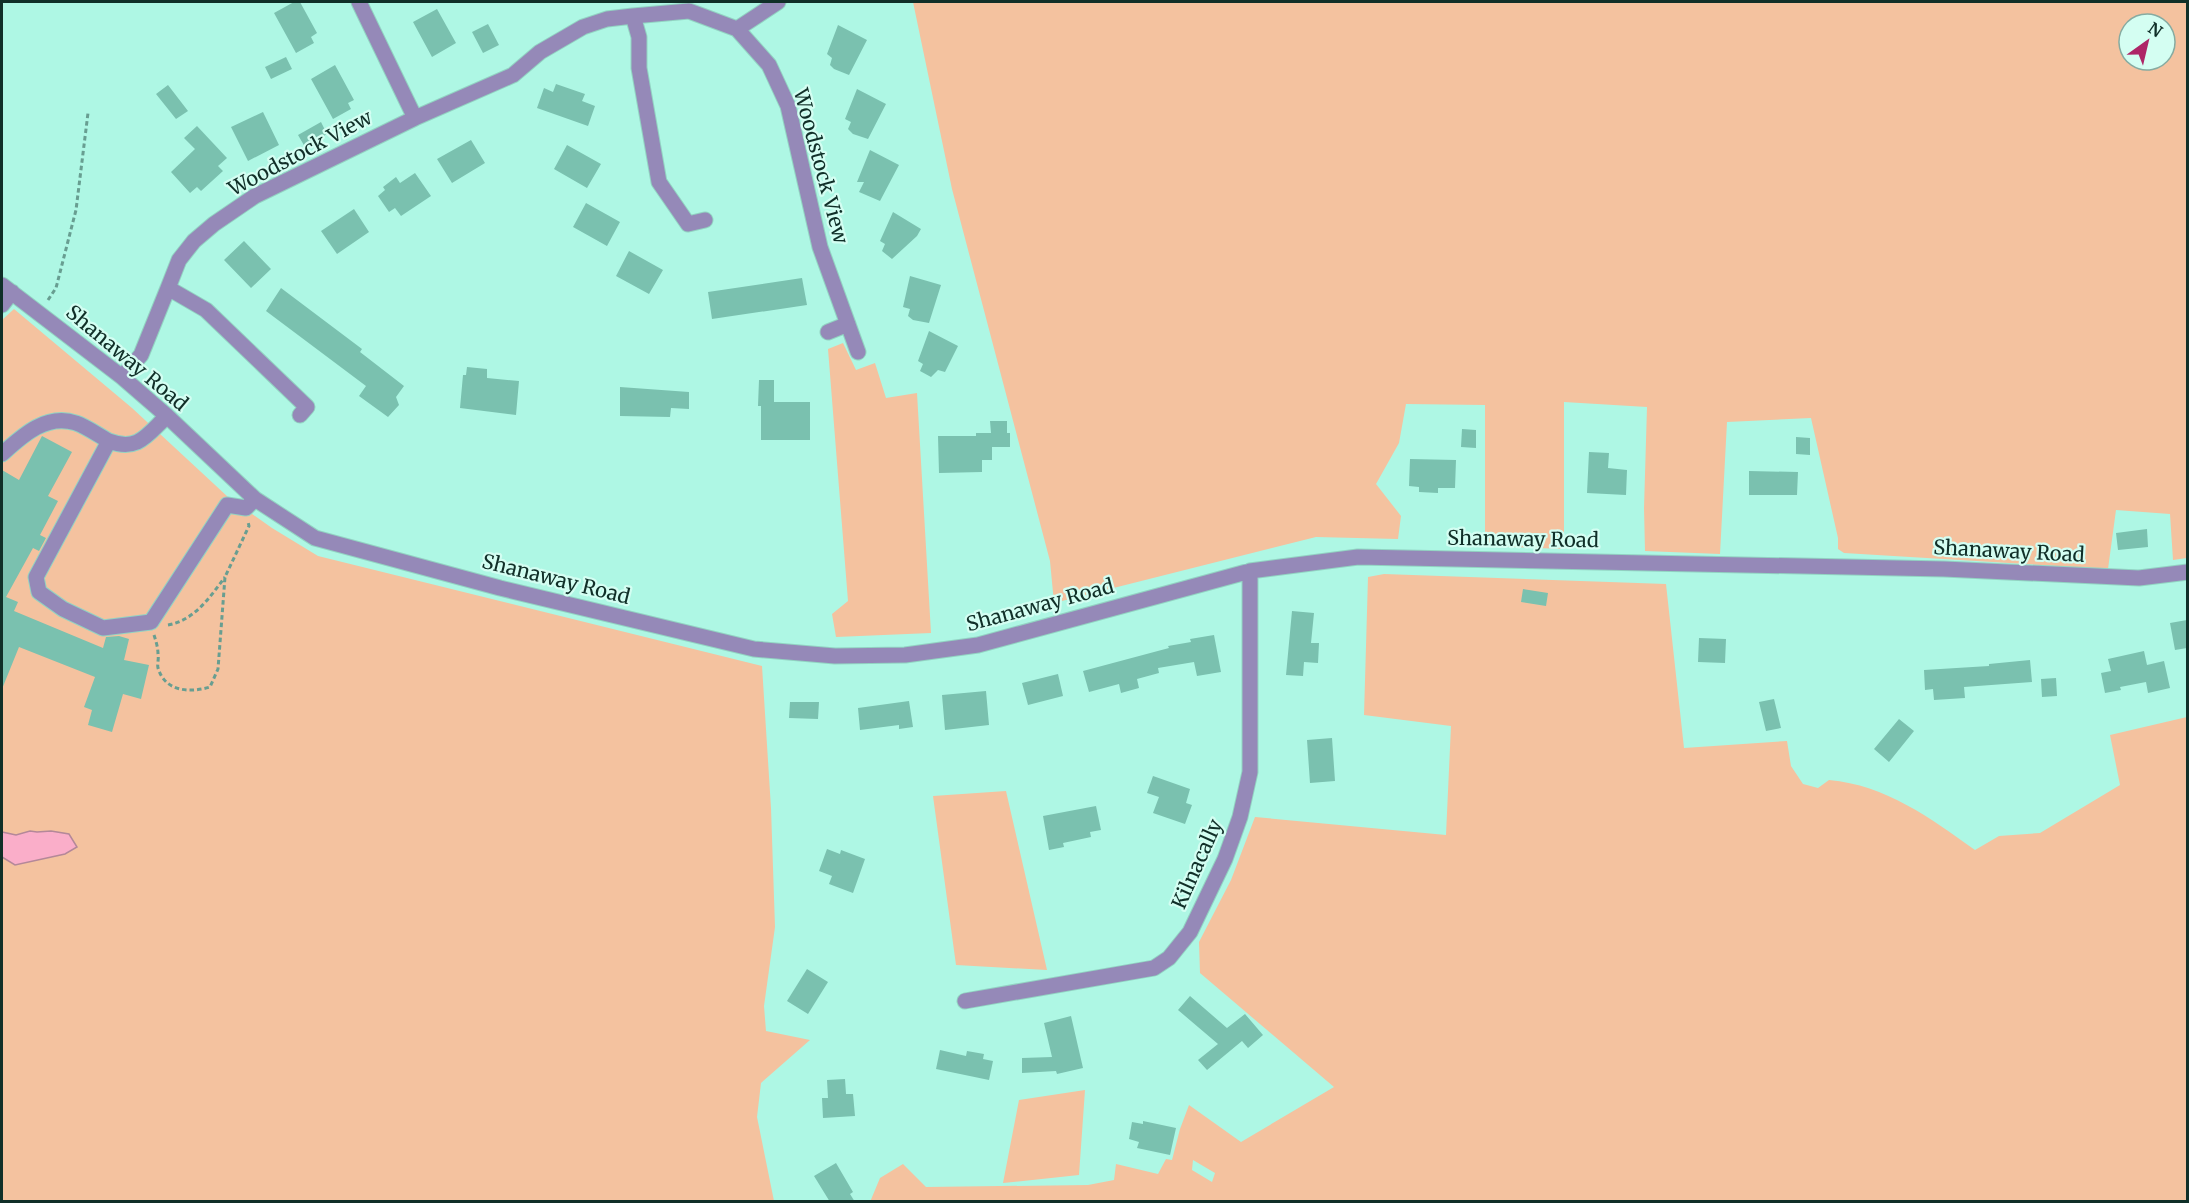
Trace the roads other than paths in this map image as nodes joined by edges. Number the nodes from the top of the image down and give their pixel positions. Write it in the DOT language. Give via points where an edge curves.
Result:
graph roads {
  1 [pos="359,2"];
  2 [pos="778,2"];
  3 [pos="633,16"];
  4 [pos="737,29"];
  5 [pos="415,118"];
  6 [pos="705,220"];
  7 [pos="7,288"];
  8 [pos="168,288"];
  9 [pos="2,305"];
  10 [pos="848,324"];
  11 [pos="828,332"];
  12 [pos="858,352"];
  13 [pos="122,377"];
  14 [pos="300,415"];
  15 [pos="166,416"];
  16 [pos="109,441"];
  17 [pos="2,454"];
  18 [pos="251,504"];
  19 [pos="1250,571"];
  20 [pos="2187,572"];
  21 [pos="966,1001"];
  1 -- 5 [label="street"];
  2 -- 4 [label="street"];
  3 -- 4 [label="street, Woodstock View" via="689,11"];
  3 -- 5 [label="street, Woodstock View" via="584,27 540,52 513,75"];
  3 -- 6 [label="street" via="659,182 688,224"];
  4 -- 10 [label="street, Woodstock View" via="769,65 788,106 820,247"];
  5 -- 8 [label="street, Woodstock View" via="255,196 214,224 179,260"];
  7 -- 9 [label="street"];
  7 -- 13 [label="street, Shanaway Road"];
  8 -- 13 [label="street, Woodstock View" via="141,355"];
  8 -- 14 [label="street" via="206,310 307,407"];
  10 -- 11 [label="street"];
  10 -- 12 [label="street, Woodstock View"];
  13 -- 15 [label="street, Shanaway Road"];
  15 -- 16 [label="street" via="136,444 121,446"];
  15 -- 18 [label="street, Shanaway Road"];
  16 -- 17 [label="street" via="75,423 51,421 27,432"];
  16 -- 18 [label="street" via="36,577 39,592 63,609 104,627 152,622 227,506"];
  18 -- 19 [label="street, Shanaway Road" via="315,538 500,588 754,649 835,656 905,655 978,645"];
  19 -- 20 [label="street, Shanaway Road" via="1358,557 1944,569 2139,578"];
  19 -- 21 [label="street, Kilnacally" via="1250,772 1225,859 1190,932 1169,958 1155,968"];
}
